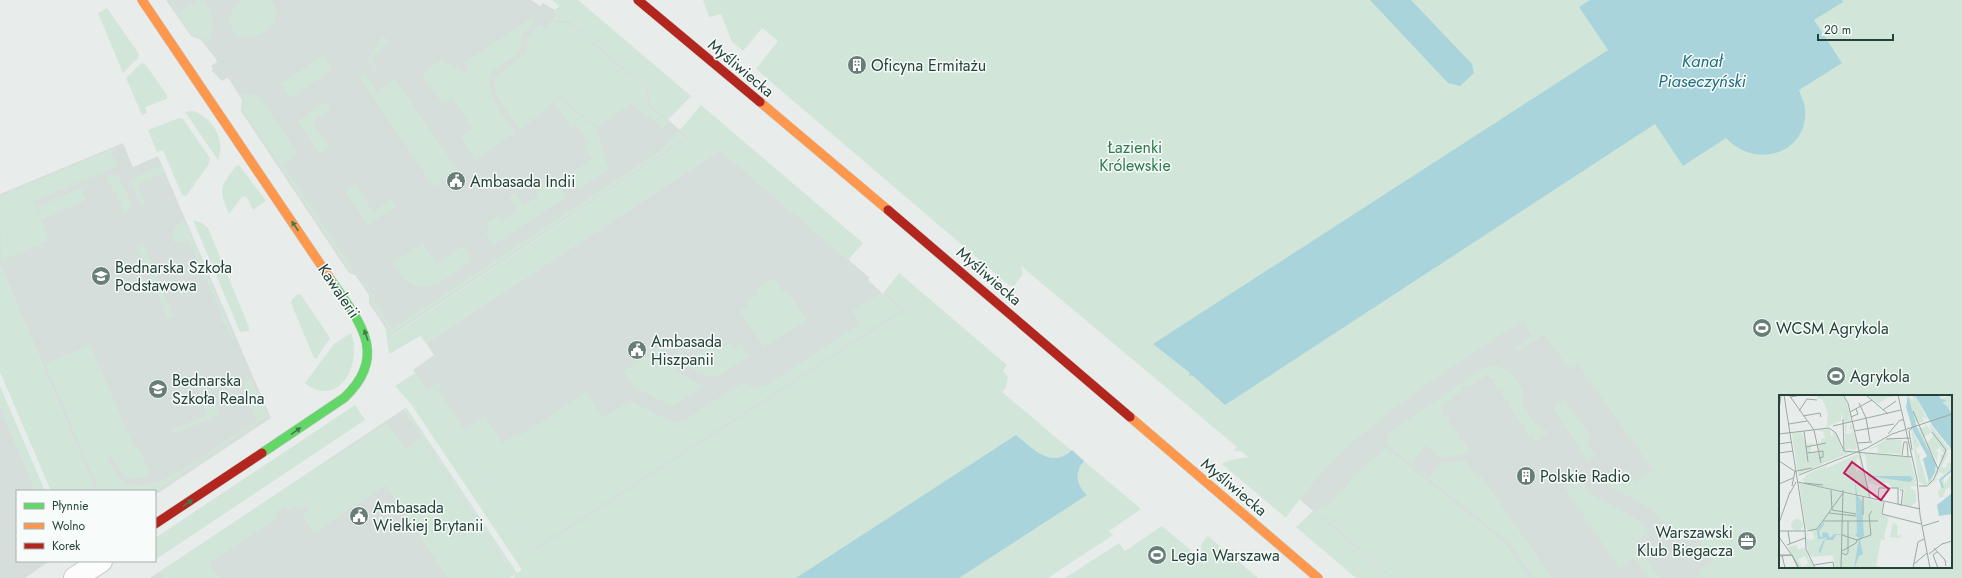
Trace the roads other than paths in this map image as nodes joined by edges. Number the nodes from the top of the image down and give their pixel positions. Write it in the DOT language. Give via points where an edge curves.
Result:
graph roads {
  1 [pos="142,0"];
  2 [pos="638,0"];
  3 [pos="156,523"];
  4 [pos="99,562"];
  5 [pos="75,578"];
  6 [pos="1318,578"];
  3 -- 1 [label="street, Kawalerii, one-way" via="354,390 363,377 369,349 360,322"];
  2 -- 6 [label="street, Myśliwiecka" via="919,236"];
  4 -- 5 [label="street"];
}
